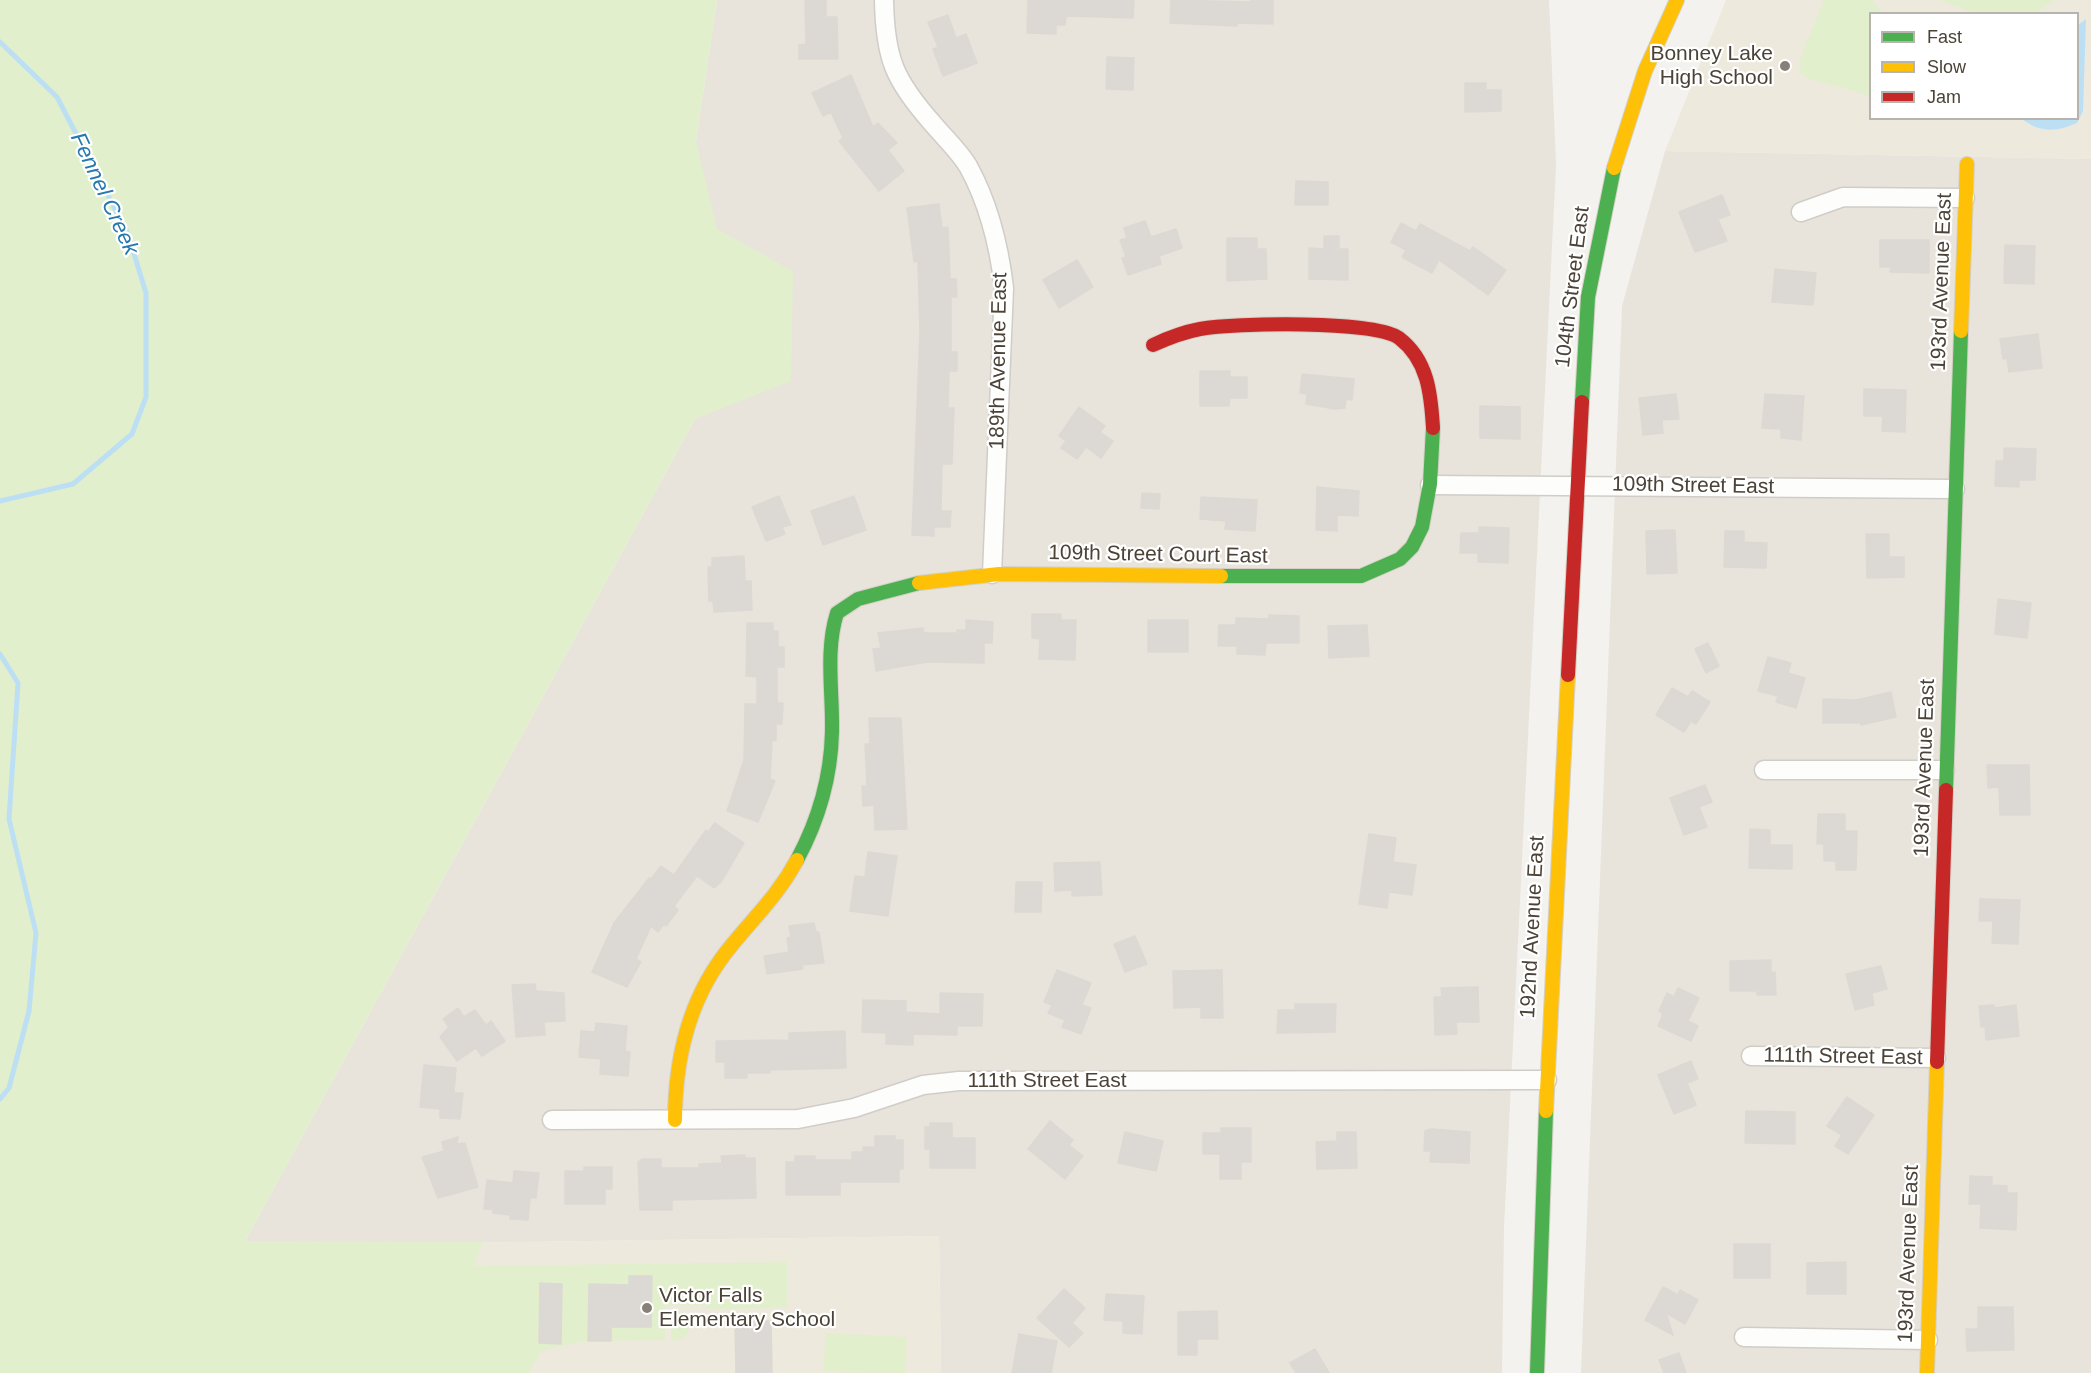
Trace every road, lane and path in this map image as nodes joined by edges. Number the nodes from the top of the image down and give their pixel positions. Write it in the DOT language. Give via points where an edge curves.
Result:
graph roads {
  1 [pos="885,0"];
  2 [pos="1677,0"];
  3 [pos="1967,164"];
  4 [pos="1965,198"];
  5 [pos="1801,212"];
  6 [pos="1153,345"];
  7 [pos="1430,484"];
  8 [pos="1576,484"];
  9 [pos="1955,489"];
  10 [pos="992,574"];
  11 [pos="1764,770"];
  12 [pos="1946,771"];
  13 [pos="1751,1056"];
  14 [pos="1936,1058"];
  15 [pos="1547,1080"];
  16 [pos="552,1120"];
  17 [pos="675,1120"];
  18 [pos="1744,1337"];
  19 [pos="1928,1340"];
  20 [pos="1537,1373"];
  21 [pos="1927,1373"];
  1 -- 10 [label="street, 189th Avenue East" via="888,54 898,77 916,106 967,164 991,219 1000,252 1004,288"];
  2 -- 8 [label="street, 104th Street East" via="1658,38 1615,155 1601,216 1588,297"];
  3 -- 4 [label="street, 193rd Avenue East"];
  4 -- 5 [label="street" via="1842,197"];
  4 -- 9 [label="street, 193rd Avenue East"];
  6 -- 7 [label="street, 109th Street Court East" via="1195,328 1220,326 1332,325 1394,336 1418,358 1432,396"];
  7 -- 8 [label="street, 109th Street East"];
  7 -- 10 [label="street, 109th Street Court East" via="1426,517 1416,543 1391,566 1361,576"];
  8 -- 9 [label="street, 109th Street East"];
  8 -- 15 [label="street, 192nd Avenue East"];
  9 -- 12 [label="street, 193rd Avenue East"];
  10 -- 17 [label="street, 109th Street Court East" via="918,582 848,602 837,614 832,642 832,736 819,807 789,874 772,900 724,955 691,1013 676,1074"];
  11 -- 12 [label="street"];
  12 -- 14 [label="street, 193rd Avenue East"];
  13 -- 14 [label="street, 111th Street East"];
  14 -- 19 [label="street, 193rd Avenue East"];
  15 -- 17 [label="street, 111th Street East" via="959,1081 923,1085 854,1108 807,1118"];
  15 -- 20 [label="street, 192nd Avenue East"];
  16 -- 17 [label="street, 111th Street East"];
  18 -- 19 [label="street"];
  19 -- 21 [label="street, 193rd Avenue East"];
}
